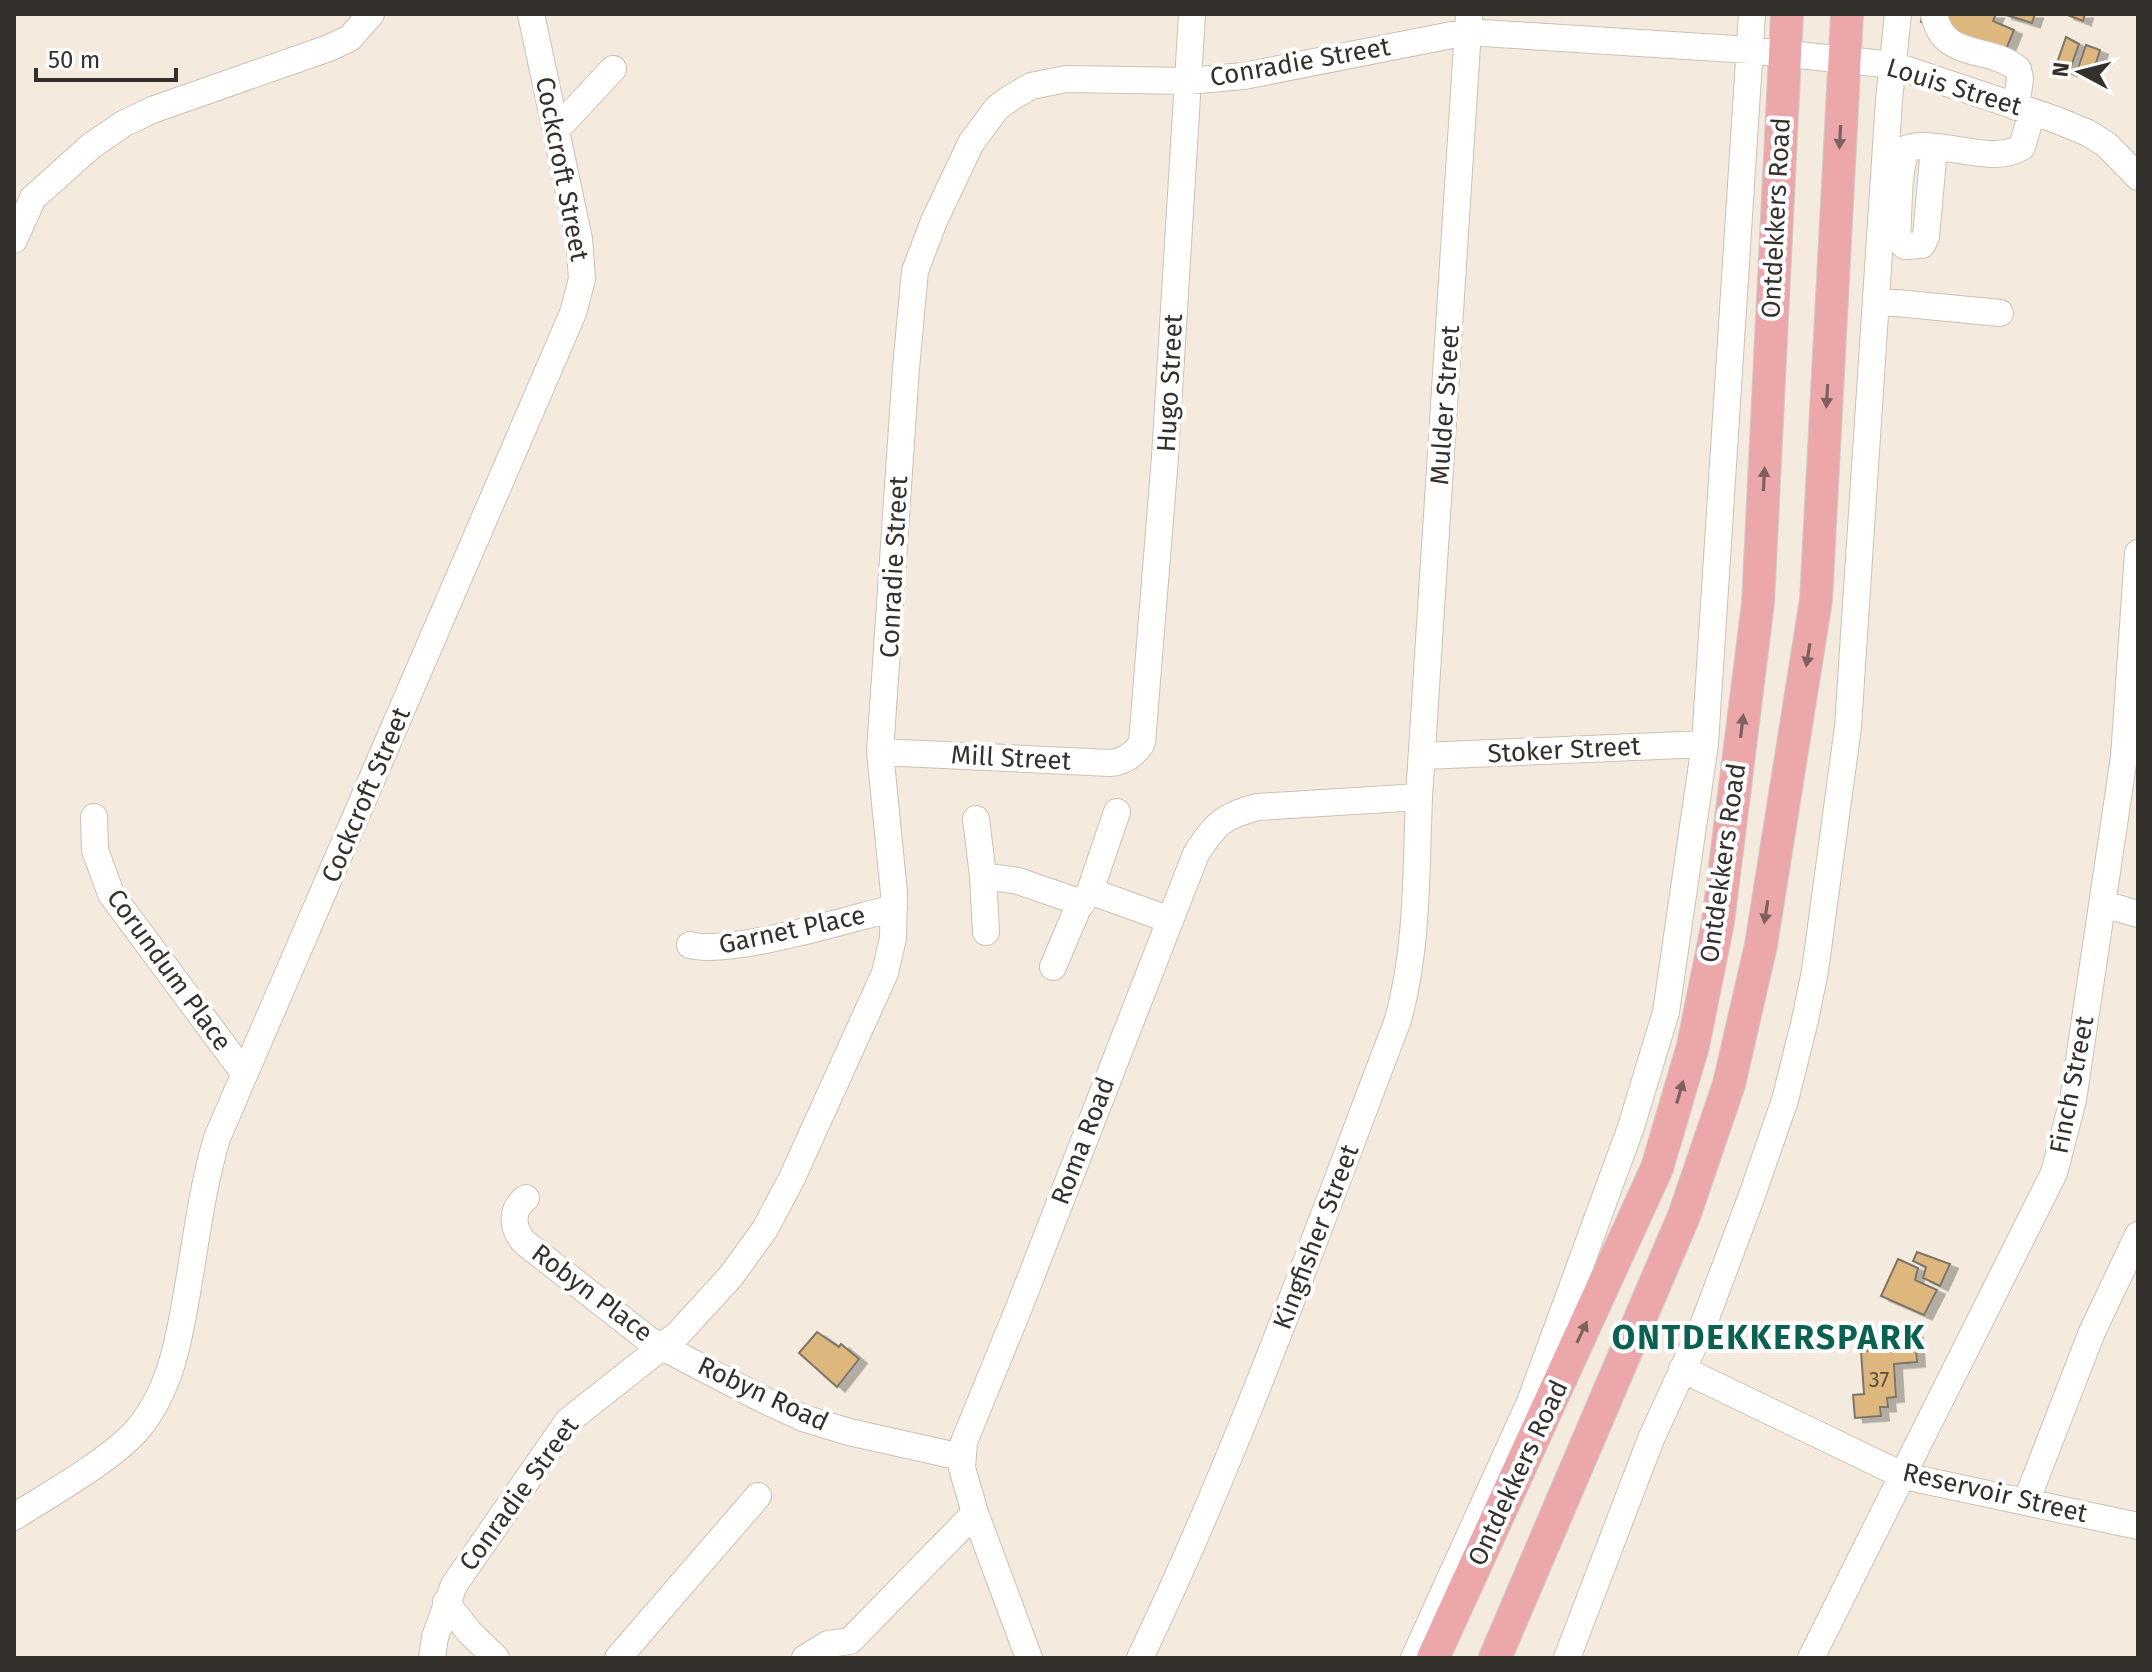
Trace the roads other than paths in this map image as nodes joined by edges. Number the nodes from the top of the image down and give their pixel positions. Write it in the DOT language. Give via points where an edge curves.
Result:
graph roads {
  1 [pos="371,14"];
  2 [pos="531,14"];
  3 [pos="1192,14"];
  4 [pos="1752,14"];
  5 [pos="1787,14"];
  6 [pos="1847,14"];
  7 [pos="1898,14"];
  8 [pos="1934,14"];
  9 [pos="1468,23"];
  10 [pos="1961,47"];
  11 [pos="1750,50"];
  12 [pos="1784,53"];
  13 [pos="1844,59"];
  14 [pos="1893,65"];
  15 [pos="613,69"];
  16 [pos="1188,81"];
  17 [pos="1949,84"];
  18 [pos="2024,109"];
  19 [pos="556,130"];
  20 [pos="1934,148"];
  21 [pos="2136,172"];
  22 [pos="23,192"];
  23 [pos="14,240"];
  24 [pos="1876,301"];
  25 [pos="2000,313"];
  26 [pos="2138,553"];
  27 [pos="1705,744"];
  28 [pos="1137,751"];
  29 [pos="880,752"];
  30 [pos="1423,756"];
  31 [pos="1419,797"];
  32 [pos="1117,812"];
  33 [pos="94,817"];
  34 [pos="976,819"];
  35 [pos="983,876"];
  36 [pos="1086,897"];
  37 [pos="2103,904"];
  38 [pos="894,908"];
  39 [pos="2138,914"];
  40 [pos="1170,920"];
  41 [pos="986,932"];
  42 [pos="690,945"];
  43 [pos="1053,967"];
  44 [pos="244,1073"];
  45 [pos="526,1198"];
  46 [pos="2138,1238"];
  47 [pos="662,1346"];
  48 [pos="1682,1369"];
  49 [pos="961,1457"];
  50 [pos="1904,1476"];
  51 [pos="758,1496"];
  52 [pos="2026,1502"];
  53 [pos="975,1513"];
  54 [pos="14,1517"];
  55 [pos="2138,1526"];
  56 [pos="446,1602"];
  57 [pos="855,1649"];
  58 [pos="432,1658"];
  59 [pos="496,1658"];
  60 [pos="618,1658"];
  61 [pos="805,1658"];
  62 [pos="1029,1658"];
  63 [pos="1140,1658"];
  64 [pos="1414,1658"];
  65 [pos="1433,1658"];
  66 [pos="1495,1658"];
  67 [pos="1567,1658"];
  68 [pos="1811,1658"];
  1 -- 22 [label="street" via="350,38 329,48 123,124"];
  2 -- 19 [label="street, Cockcroft Street"];
  3 -- 16 [label="street, Hugo Street"];
  4 -- 11 [label="street, Ontdekkers Road"];
  5 -- 12 [label="main road, Ontdekkers Road"];
  6 -- 13 [label="main road, Ontdekkers Road"];
  7 -- 14 [label="street"];
  8 -- 10 [label="street" via="1940,35"];
  9 -- 11 [label="street, Conradie Street"];
  9 -- 16 [label="street, Conradie Street" via="1244,76"];
  9 -- 30 [label="street, Mulder Street"];
  10 -- 17 [label="street"];
  10 -- 18 [label="street" via="2018,69"];
  11 -- 12 [label="street, Louis Street"];
  11 -- 27 [label="street, Ontdekkers Road"];
  12 -- 13 [label="street, Louis Street"];
  65 -- 12 [label="main road, Ontdekkers Road, one-way" via="1657,1168 1693,1046 1718,922 1758,603"];
  13 -- 14 [label="street, Louis Street"];
  13 -- 66 [label="main road, Ontdekkers Road, one-way" via="1816,600 1761,945 1729,1084 1684,1216"];
  14 -- 17 [label="street, Louis Street"];
  14 -- 24 [label="street"];
  15 -- 19 [label="street"];
  16 -- 28 [label="street, Hugo Street" via="1145,728"];
  16 -- 29 [label="street, Conradie Street" via="1066,79 1031,86 997,108 980,128 934,221 914,282"];
  17 -- 18 [label="street, Louis Street"];
  18 -- 20 [label="street" via="2022,147 2015,151"];
  18 -- 21 [label="street, Louis Street" via="2088,133"];
  19 -- 44 [label="street, Cockcroft Street" via="582,259 573,313"];
  22 -- 23 [label="street"];
  24 -- 25 [label="street"];
  24 -- 48 [label="street" via="1848,727 1815,971 1773,1137"];
  26 -- 37 [label="street, Finch Street" via="2124,757"];
  27 -- 30 [label="street, Stoker Street"];
  27 -- 64 [label="street, Ontdekkers Road" via="1660,1036 1530,1402"];
  28 -- 29 [label="street, Mill Street" via="1110,763"];
  29 -- 38 [label="street, Conradie Street"];
  30 -- 31 [label="street, Mulder Street"];
  31 -- 40 [label="street, Roma Road" via="1237,812 1210,832 1196,854"];
  31 -- 63 [label="street, Kingfisher Street" via="1415,910 1398,1020 1268,1362 1184,1567"];
  32 -- 36 [label="street"];
  33 -- 44 [label="street, Corundum Place" via="95,850 111,894"];
  34 -- 35 [label="street"];
  35 -- 36 [label="street"];
  35 -- 41 [label="street"];
  36 -- 40 [label="street"];
  36 -- 43 [label="street"];
  37 -- 39 [label="street"];
  37 -- 50 [label="street, Finch Street" via="2062,1152"];
  38 -- 42 [label="street, Garnet Place" via="716,948"];
  38 -- 47 [label="street, Conradie Street" via="891,954 882,981 777,1210 731,1276"];
  40 -- 49 [label="street, Roma Road"];
  44 -- 54 [label="street, Cockcroft Street" via="207,1173 178,1344 165,1384 128,1438"];
  45 -- 47 [label="street, Robyn Place" via="514,1211 524,1242"];
  46 -- 52 [label="street" via="2092,1332"];
  47 -- 49 [label="street, Robyn Road" via="803,1418"];
  47 -- 56 [label="street, Conradie Street" via="568,1421"];
  48 -- 50 [label="street, Reservoir Street"];
  48 -- 67 [label="street"];
  49 -- 53 [label="street"];
  50 -- 52 [label="street, Reservoir Street"];
  50 -- 68 [label="street, Finch Street"];
  51 -- 60 [label="street"];
  52 -- 55 [label="street, Reservoir Street"];
  53 -- 57 [label="street"];
  53 -- 62 [label="street"];
  56 -- 58 [label="street, Conradie Street"];
  56 -- 59 [label="street"];
  57 -- 61 [label="street" via="828,1644"];
}
